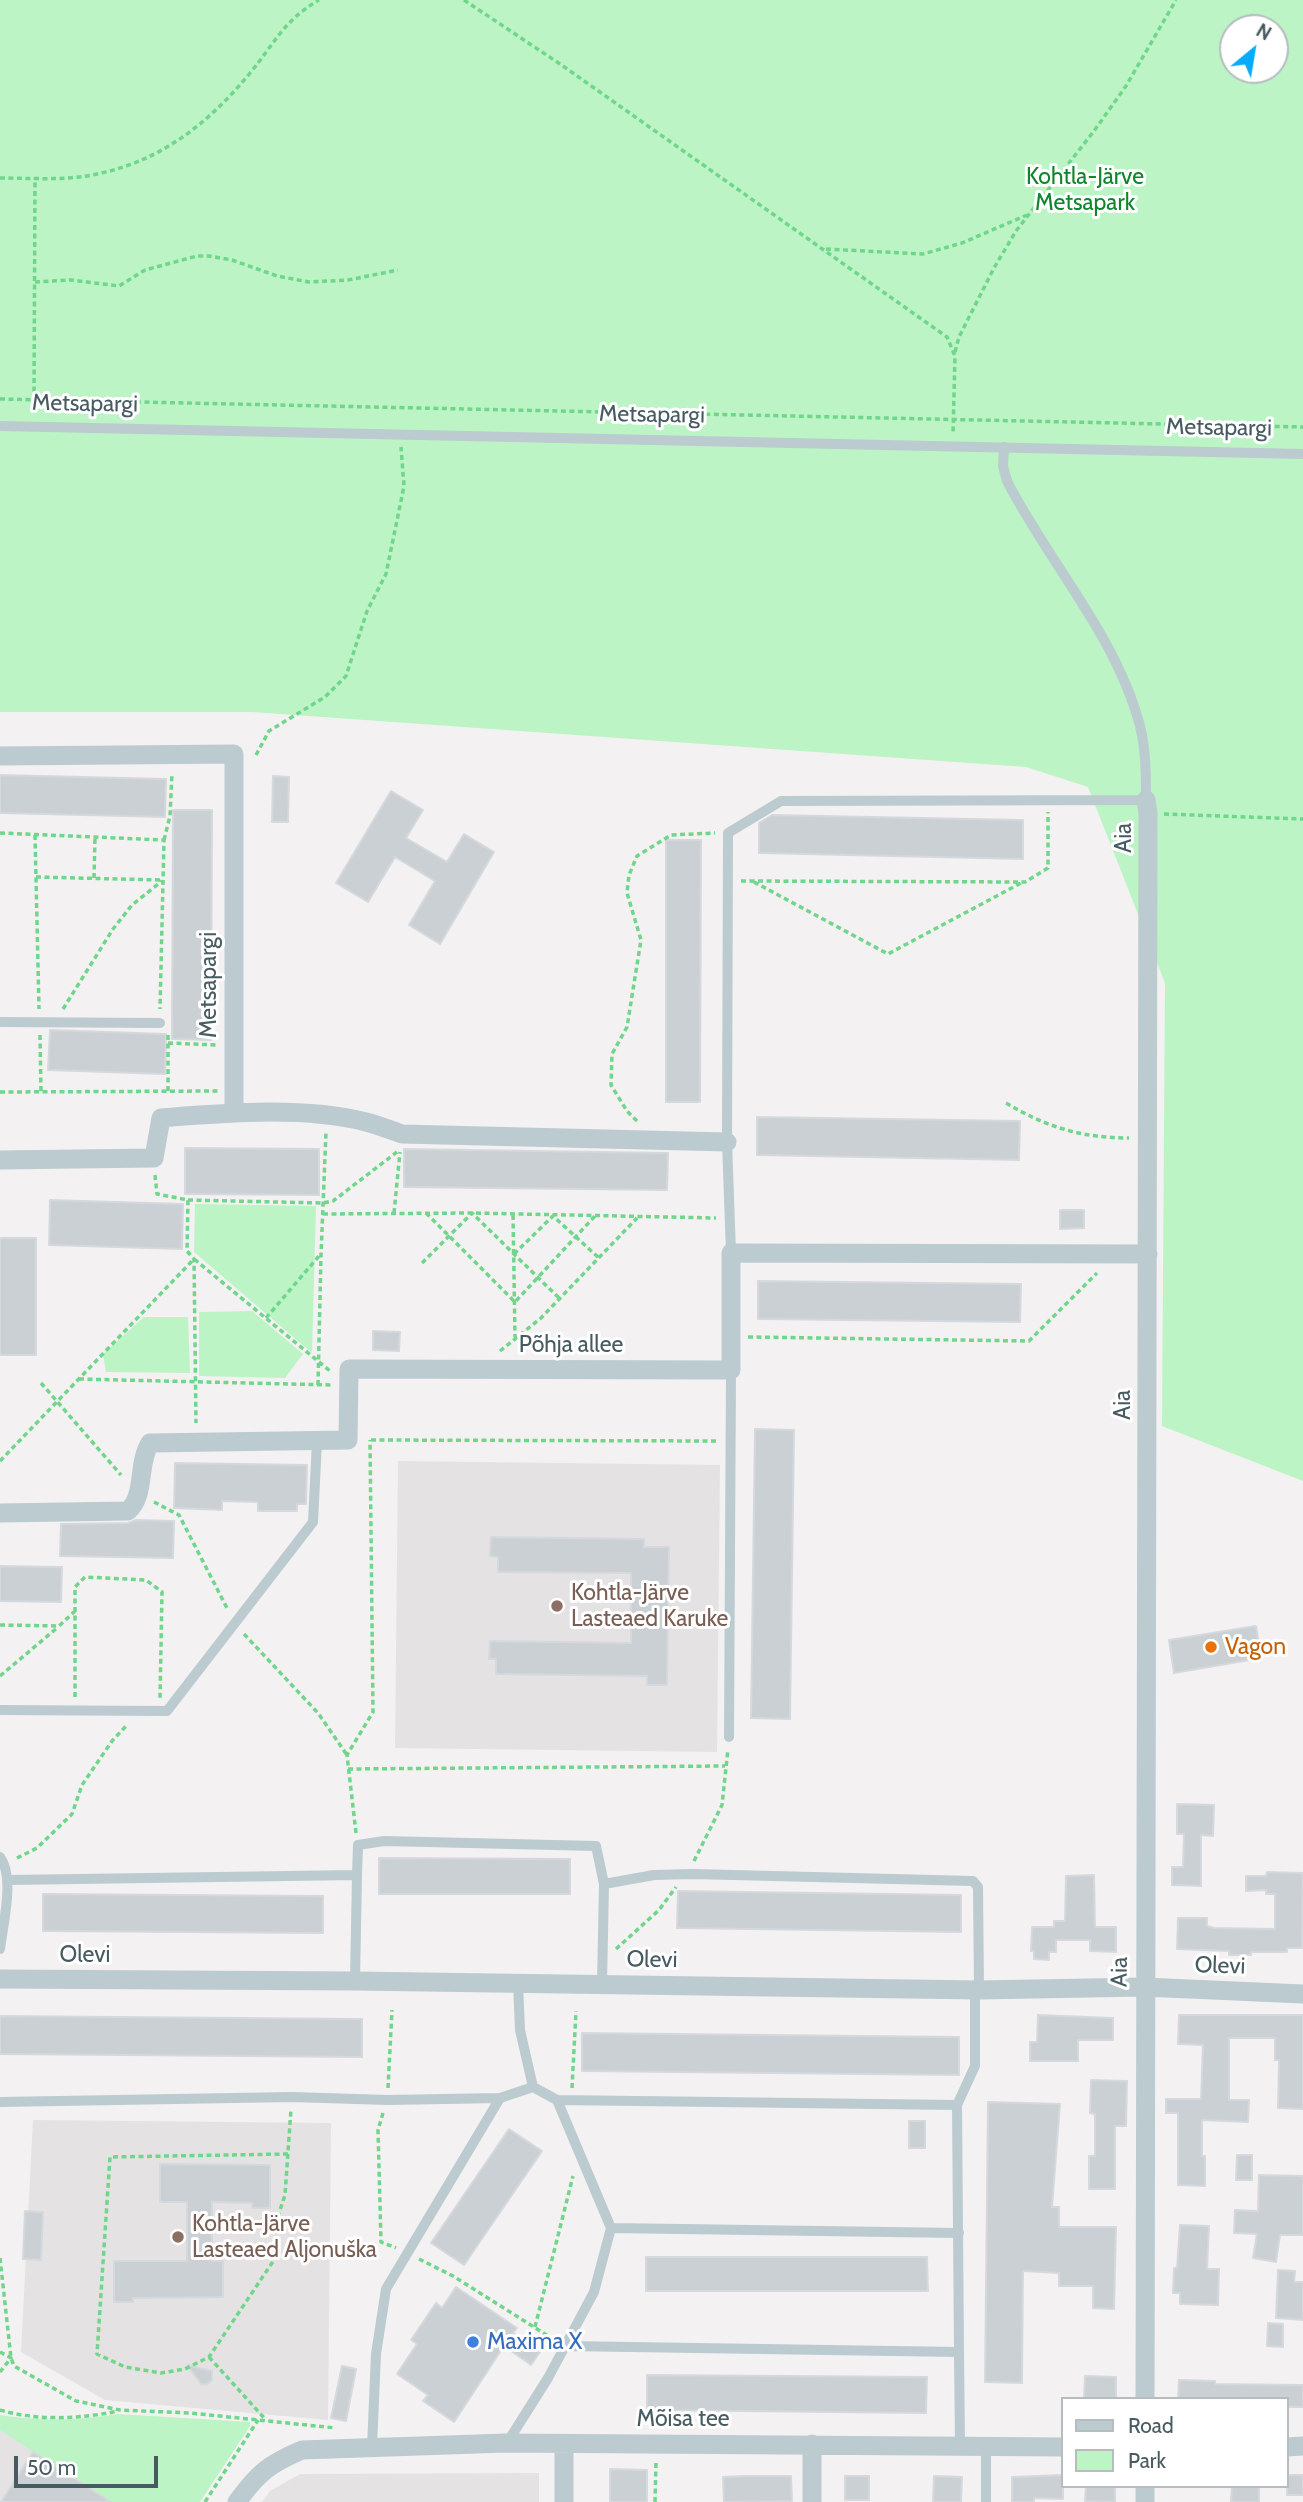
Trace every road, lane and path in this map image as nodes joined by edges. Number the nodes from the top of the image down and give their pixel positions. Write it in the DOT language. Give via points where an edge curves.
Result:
graph roads {
  1 [pos="319,0"];
  2 [pos="464,0"];
  3 [pos="1176,0"];
  4 [pos="0,178"];
  5 [pos="35,178"];
  6 [pos="1029,214"];
  7 [pos="823,248"];
  8 [pos="398,270"];
  9 [pos="35,282"];
  10 [pos="954,356"];
  11 [pos="0,399"];
  12 [pos="34,400"];
  13 [pos="952,419"];
  14 [pos="0,426"];
  15 [pos="1303,427"];
  16 [pos="400,435"];
  17 [pos="954,445"];
  18 [pos="1004,447"];
  19 [pos="1303,454"];
  20 [pos="173,755"];
  21 [pos="256,755"];
  22 [pos="0,756"];
  23 [pos="1049,802"];
  24 [pos="1147,806"];
  25 [pos="1303,819"];
  26 [pos="0,833"];
  27 [pos="728,833"];
  28 [pos="36,834"];
  29 [pos="95,837"];
  30 [pos="164,840"];
  31 [pos="36,877"];
  32 [pos="94,878"];
  33 [pos="163,880"];
  34 [pos="728,881"];
  35 [pos="752,881"];
  36 [pos="1025,881"];
  37 [pos="0,1022"];
  38 [pos="44,1022"];
  39 [pos="160,1023"];
  40 [pos="168,1043"];
  41 [pos="233,1046"];
  42 [pos="234,1090"];
  43 [pos="168,1091"];
  44 [pos="0,1092"];
  45 [pos="41,1092"];
  46 [pos="1006,1102"];
  47 [pos="234,1112"];
  48 [pos="326,1115"];
  49 [pos="1148,1138"];
  50 [pos="660,1140"];
  51 [pos="727,1142"];
  52 [pos="154,1158"];
  53 [pos="0,1160"];
  54 [pos="188,1200"];
  55 [pos="323,1203"];
  56 [pos="394,1213"];
  57 [pos="426,1213"];
  58 [pos="472,1213"];
  59 [pos="323,1214"];
  60 [pos="513,1215"];
  61 [pos="553,1216"];
  62 [pos="595,1216"];
  63 [pos="638,1217"];
  64 [pos="730,1218"];
  65 [pos="449,1236"];
  66 [pos="576,1237"];
  67 [pos="514,1254"];
  68 [pos="731,1254"];
  69 [pos="1116,1254"];
  70 [pos="1148,1254"];
  71 [pos="320,1255"];
  72 [pos="599,1258"];
  73 [pos="194,1259"];
  74 [pos="422,1263"];
  75 [pos="538,1277"];
  76 [pos="560,1298"];
  77 [pos="515,1302"];
  78 [pos="266,1318"];
  79 [pos="515,1337"];
  80 [pos="732,1337"];
  81 [pos="319,1362"];
  82 [pos="480,1369"];
  83 [pos="731,1370"];
  84 [pos="79,1379"];
  85 [pos="41,1382"];
  86 [pos="196,1382"];
  87 [pos="318,1385"];
  88 [pos="348,1386"];
  89 [pos="57,1401"];
  90 [pos="348,1440"];
  91 [pos="370,1440"];
  92 [pos="317,1441"];
  93 [pos="730,1441"];
  94 [pos="196,1443"];
  95 [pos="0,1461"];
  96 [pos="138,1494"];
  97 [pos="0,1513"];
  98 [pos="75,1611"];
  99 [pos="235,1623"];
  100 [pos="0,1625"];
  101 [pos="59,1626"];
  102 [pos="0,1676"];
  103 [pos="0,1710"];
  104 [pos="160,1710"];
  105 [pos="75,1711"];
  106 [pos="141,1711"];
  107 [pos="729,1737"];
  108 [pos="347,1755"];
  109 [pos="725,1766"];
  110 [pos="348,1769"];
  111 [pos="358,1845"];
  112 [pos="3,1860"];
  113 [pos="687,1874"];
  114 [pos="357,1875"];
  115 [pos="8,1880"];
  116 [pos="604,1884"];
  117 [pos="0,1949"];
  118 [pos="603,1959"];
  119 [pos="0,1979"];
  120 [pos="355,1981"];
  121 [pos="518,1983"];
  122 [pos="602,1984"];
  123 [pos="1144,1987"];
  124 [pos="977,1990"];
  125 [pos="1303,1994"];
  126 [pos="576,2011"];
  127 [pos="533,2087"];
  128 [pos="292,2097"];
  129 [pos="500,2098"];
  130 [pos="557,2100"];
  131 [pos="572,2100"];
  132 [pos="0,2103"];
  133 [pos="957,2105"];
  134 [pos="579,2152"];
  135 [pos="288,2154"];
  136 [pos="611,2228"];
  137 [pos="959,2233"];
  138 [pos="0,2258"];
  139 [pos="535,2327"];
  140 [pos="565,2346"];
  141 [pos="0,2352"];
  142 [pos="959,2352"];
  143 [pos="209,2357"];
  144 [pos="11,2358"];
  145 [pos="0,2372"];
  146 [pos="1145,2397"];
  147 [pos="0,2410"];
  148 [pos="120,2410"];
  149 [pos="258,2420"];
  150 [pos="267,2421"];
  151 [pos="372,2440"];
  152 [pos="506,2443"];
  153 [pos="656,2443"];
  154 [pos="564,2444"];
  155 [pos="811,2444"];
  156 [pos="960,2446"];
  157 [pos="986,2446"];
  158 [pos="1062,2447"];
  159 [pos="205,2502"];
  160 [pos="237,2502"];
  161 [pos="564,2502"];
  162 [pos="655,2502"];
  163 [pos="812,2502"];
  164 [pos="985,2502"];
  1 -- 5 [label="path" via="282,28 212,116 168,148 95,175"];
  2 -- 7 [label="path"];
  3 -- 6 [label="path" via="1126,86"];
  4 -- 5 [label="path"];
  5 -- 9 [label="path"];
  6 -- 7 [label="path" via="923,254"];
  6 -- 10 [label="path" via="994,268"];
  7 -- 10 [label="path" via="947,337"];
  8 -- 9 [label="path" via="309,282 221,257 197,256 145,270 119,286 71,280"];
  9 -- 12 [label="path"];
  10 -- 13 [label="path"];
  11 -- 12 [label="path"];
  12 -- 13 [label="path"];
  13 -- 15 [label="path"];
  13 -- 17 [label="path"];
  14 -- 16 [label="lane, Metsapargi"];
  16 -- 17 [label="lane, Metsapargi"];
  16 -- 21 [label="path" via="404,486 386,574 367,611 346,676 325,697 269,732"];
  17 -- 18 [label="lane, Metsapargi"];
  18 -- 19 [label="lane, Metsapargi"];
  18 -- 24 [label="lane, Aia" via="1007,481 1091,620 1132,702 1145,753"];
  20 -- 22 [label="street, Metsapargi"];
  20 -- 30 [label="path"];
  20 -- 41 [label="street, Metsapargi" via="234,754"];
  23 -- 24 [label="lane"];
  23 -- 27 [label="lane" via="781,801"];
  23 -- 36 [label="path" via="1048,868"];
  24 -- 25 [label="path"];
  24 -- 49 [label="street, Aia"];
  26 -- 28 [label="path"];
  27 -- 34 [label="lane"];
  27 -- 50 [label="path" via="671,835 637,856 628,875 627,893 641,940 627,1027 612,1054 611,1085 627,1111"];
  28 -- 29 [label="path"];
  28 -- 31 [label="path"];
  29 -- 30 [label="path"];
  29 -- 32 [label="path"];
  30 -- 33 [label="path"];
  31 -- 32 [label="path"];
  31 -- 38 [label="path"];
  32 -- 33 [label="path"];
  33 -- 38 [label="path" via="132,905 65,1007"];
  33 -- 39 [label="path"];
  34 -- 35 [label="path"];
  34 -- 51 [label="lane"];
  35 -- 36 [label="path"];
  35 -- 36 [label="path" via="888,954"];
  37 -- 38 [label="lane"];
  38 -- 39 [label="lane"];
  38 -- 45 [label="path"];
  39 -- 40 [label="path"];
  40 -- 41 [label="path"];
  40 -- 43 [label="path"];
  41 -- 42 [label="street, Metsapargi"];
  42 -- 43 [label="path"];
  42 -- 47 [label="street, Metsapargi"];
  43 -- 45 [label="path"];
  44 -- 45 [label="path"];
  46 -- 49 [label="path" via="1061,1130 1106,1138"];
  47 -- 48 [label="street"];
  47 -- 52 [label="street" via="161,1118"];
  48 -- 50 [label="street" via="402,1134"];
  48 -- 55 [label="path"];
  49 -- 70 [label="street, Aia"];
  50 -- 51 [label="street"];
  51 -- 64 [label="lane"];
  52 -- 53 [label="street"];
  52 -- 54 [label="path" via="157,1194"];
  54 -- 55 [label="path"];
  54 -- 73 [label="path" via="187,1251"];
  55 -- 56 [label="path" via="333,1201 401,1149"];
  55 -- 59 [label="path"];
  56 -- 57 [label="path"];
  56 -- 59 [label="path"];
  57 -- 58 [label="path"];
  57 -- 65 [label="path"];
  58 -- 60 [label="path"];
  58 -- 65 [label="path"];
  58 -- 67 [label="path"];
  59 -- 71 [label="path"];
  60 -- 61 [label="path"];
  60 -- 67 [label="path"];
  61 -- 62 [label="path"];
  61 -- 66 [label="path"];
  61 -- 67 [label="path"];
  62 -- 63 [label="path"];
  62 -- 66 [label="path"];
  63 -- 64 [label="path"];
  63 -- 72 [label="path"];
  64 -- 68 [label="lane"];
  65 -- 74 [label="path"];
  65 -- 77 [label="path"];
  66 -- 72 [label="path"];
  66 -- 75 [label="path"];
  67 -- 75 [label="path"];
  67 -- 77 [label="path"];
  68 -- 69 [label="street"];
  68 -- 80 [label="street"];
  69 -- 70 [label="street"];
  69 -- 80 [label="path" via="1029,1341"];
  70 -- 123 [label="street, Aia"];
  71 -- 78 [label="path"];
  71 -- 81 [label="path"];
  72 -- 76 [label="path"];
  73 -- 78 [label="path"];
  73 -- 84 [label="path"];
  73 -- 86 [label="path"];
  75 -- 76 [label="path"];
  75 -- 77 [label="path"];
  76 -- 79 [label="path"];
  77 -- 79 [label="path"];
  78 -- 81 [label="path"];
  79 -- 82 [label="path"];
  80 -- 83 [label="street"];
  81 -- 87 [label="path"];
  81 -- 88 [label="path"];
  82 -- 83 [label="street, Põhja allee"];
  82 -- 88 [label="street, Põhja allee" via="349,1369"];
  83 -- 93 [label="lane"];
  84 -- 86 [label="path"];
  84 -- 89 [label="path"];
  85 -- 89 [label="path"];
  86 -- 87 [label="path"];
  86 -- 94 [label="path"];
  87 -- 88 [label="path"];
  88 -- 90 [label="street"];
  89 -- 95 [label="path"];
  89 -- 96 [label="path"];
  90 -- 91 [label="path"];
  90 -- 92 [label="street"];
  91 -- 93 [label="path"];
  91 -- 108 [label="path" via="373,1712"];
  92 -- 94 [label="street"];
  92 -- 99 [label="lane" via="313,1522"];
  93 -- 107 [label="lane"];
  94 -- 96 [label="street" via="150,1443"];
  96 -- 97 [label="street" via="128,1511"];
  96 -- 99 [label="path" via="178,1515"];
  98 -- 101 [label="path"];
  98 -- 104 [label="path" via="75,1587 85,1577 146,1580 162,1592"];
  98 -- 105 [label="path"];
  99 -- 104 [label="lane" via="167,1710"];
  99 -- 108 [label="path" via="318,1713"];
  100 -- 101 [label="path"];
  101 -- 102 [label="path"];
  103 -- 105 [label="lane"];
  104 -- 106 [label="lane"];
  105 -- 106 [label="lane"];
  106 -- 112 [label="path" via="112,1741 82,1785 72,1814 37,1848"];
  107 -- 109 [label="path"];
  108 -- 110 [label="path"];
  109 -- 110 [label="path"];
  109 -- 113 [label="path" via="722,1805"];
  110 -- 111 [label="path"];
  111 -- 114 [label="lane"];
  111 -- 116 [label="lane" via="384,1841 596,1846"];
  112 -- 115 [label="lane"];
  113 -- 116 [label="lane"];
  113 -- 118 [label="path" via="650,1919"];
  113 -- 124 [label="lane" via="973,1881 978,1887"];
  114 -- 115 [label="lane"];
  114 -- 120 [label="lane"];
  115 -- 117 [label="lane"];
  116 -- 118 [label="lane"];
  118 -- 122 [label="lane"];
  119 -- 120 [label="street, Olevi"];
  120 -- 121 [label="street, Olevi"];
  121 -- 122 [label="street, Olevi"];
  121 -- 127 [label="lane" via="520,2030"];
  122 -- 124 [label="street, Olevi"];
  123 -- 124 [label="street, Olevi"];
  123 -- 125 [label="street, Olevi"];
  123 -- 146 [label="street, Aia"];
  124 -- 133 [label="lane" via="975,2066"];
  126 -- 131 [label="path"];
  127 -- 129 [label="lane"];
  127 -- 130 [label="lane"];
  128 -- 129 [label="lane"];
  128 -- 132 [label="lane"];
  128 -- 135 [label="path"];
  129 -- 151 [label="lane" via="386,2289 376,2354"];
  130 -- 131 [label="lane"];
  130 -- 134 [label="lane"];
  131 -- 133 [label="lane"];
  133 -- 137 [label="lane"];
  134 -- 136 [label="lane"];
  134 -- 139 [label="path"];
  135 -- 143 [label="path" via="285,2195 276,2222 276,2257"];
  135 -- 143 [label="path" via="110,2157 97,2354 125,2367 161,2373 185,2369"];
  136 -- 137 [label="lane"];
  136 -- 140 [label="lane" via="594,2292"];
  137 -- 142 [label="lane"];
  138 -- 144 [label="path"];
  140 -- 142 [label="lane"];
  140 -- 152 [label="lane"];
  141 -- 144 [label="path"];
  142 -- 156 [label="lane"];
  143 -- 150 [label="path"];
  144 -- 145 [label="path"];
  144 -- 148 [label="path" via="14,2366 76,2401"];
  147 -- 148 [label="path" via="51,2417"];
  148 -- 149 [label="path"];
  149 -- 150 [label="path"];
  149 -- 159 [label="path"];
  150 -- 151 [label="path"];
  151 -- 152 [label="street, Mõisa tee"];
  151 -- 160 [label="street, Mõisa tee" via="302,2450 276,2461 253,2480"];
  152 -- 154 [label="street, Mõisa tee"];
  153 -- 154 [label="street, Mõisa tee"];
  153 -- 155 [label="street, Mõisa tee"];
  153 -- 162 [label="path"];
  154 -- 161 [label="street"];
  155 -- 156 [label="street, Mõisa tee"];
  155 -- 163 [label="street"];
  156 -- 157 [label="street, Mõisa tee"];
  157 -- 158 [label="street, Mõisa tee"];
  157 -- 164 [label="lane"];
}
